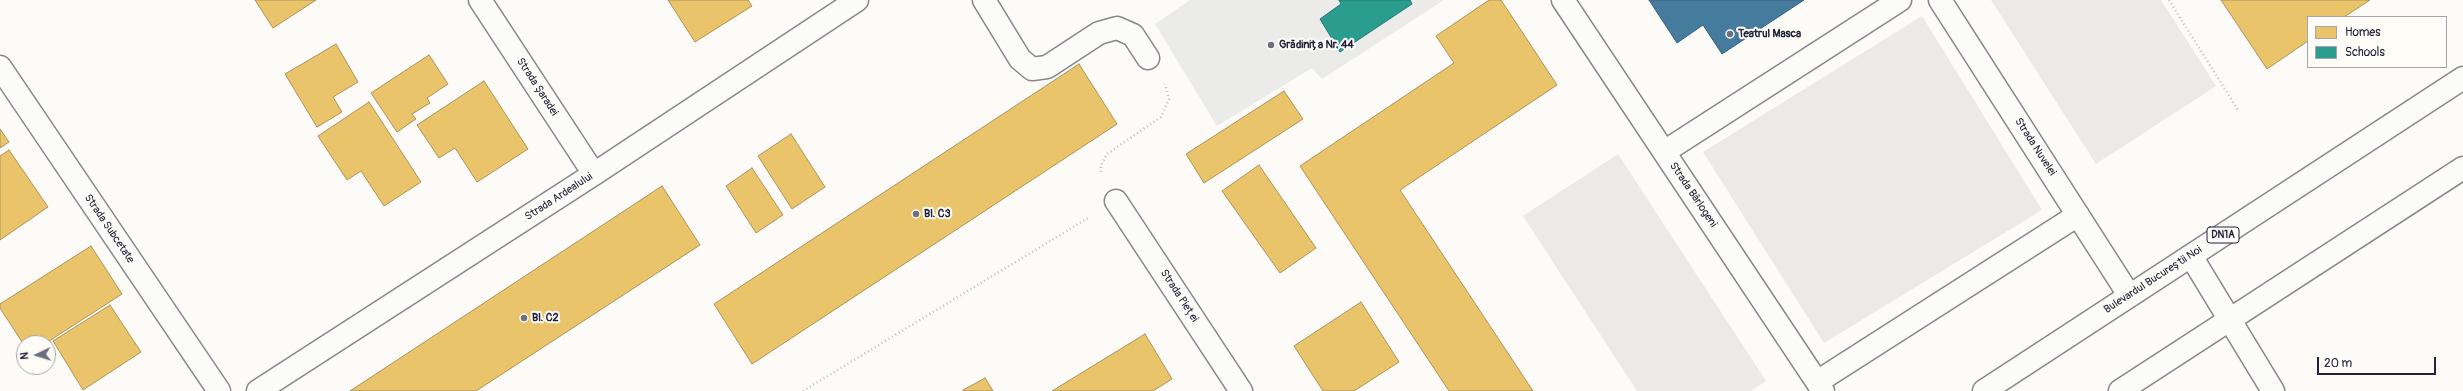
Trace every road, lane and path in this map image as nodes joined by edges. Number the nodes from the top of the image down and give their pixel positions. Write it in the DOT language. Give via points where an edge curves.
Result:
graph roads {
  1 [pos="480,0"];
  2 [pos="857,0"];
  3 [pos="984,0"];
  4 [pos="1563,0"];
  5 [pos="1900,0"];
  6 [pos="1940,0"];
  7 [pos="2169,0"];
  8 [pos="1148,58"];
  9 [pos="0,67"];
  10 [pos="2463,78"];
  11 [pos="2238,110"];
  12 [pos="1664,152"];
  13 [pos="2463,168"];
  14 [pos="594,174"];
  15 [pos="1116,201"];
  16 [pos="2078,215"];
  17 [pos="2191,256"];
  18 [pos="2129,295"];
  19 [pos="2231,319"];
  20 [pos="1820,387"];
  21 [pos="219,391"];
  22 [pos="258,391"];
  23 [pos="803,391"];
  24 [pos="1241,391"];
  25 [pos="1984,391"];
  26 [pos="2120,391"];
  27 [pos="2273,391"];
  1 -- 14 [label="street, Strada Șaradei"];
  2 -- 14 [label="street, Strada Ardealului"];
  3 -- 8 [label="street" via="1020,59 1032,69 1048,68 1098,33 1117,28 1133,36"];
  4 -- 12 [label="street, Strada Bârlogeni"];
  5 -- 12 [label="street"];
  6 -- 16 [label="street, Strada Nuvelei"];
  7 -- 11 [label="path"];
  8 -- 15 [label="path" via="1164,80 1169,99 1161,117 1107,154 1100,165 1101,178"];
  9 -- 21 [label="street, Strada Subcetate"];
  10 -- 17 [label="street, Bulevardul Bucureștii Noi / DN1A"];
  12 -- 20 [label="street, Strada Bârlogeni"];
  13 -- 19 [label="street"];
  14 -- 22 [label="street, Strada Ardealului"];
  15 -- 23 [label="path"];
  15 -- 24 [label="street, Strada Pieței"];
  16 -- 18 [label="street, Strada Nuvelei"];
  16 -- 20 [label="street"];
  17 -- 18 [label="street, Bulevardul Bucureștii Noi / DN1A"];
  17 -- 19 [label="street"];
  18 -- 25 [label="street, Bulevardul Bucureștii Noi / DN1A"];
  19 -- 26 [label="street"];
  19 -- 27 [label="street"];
}
